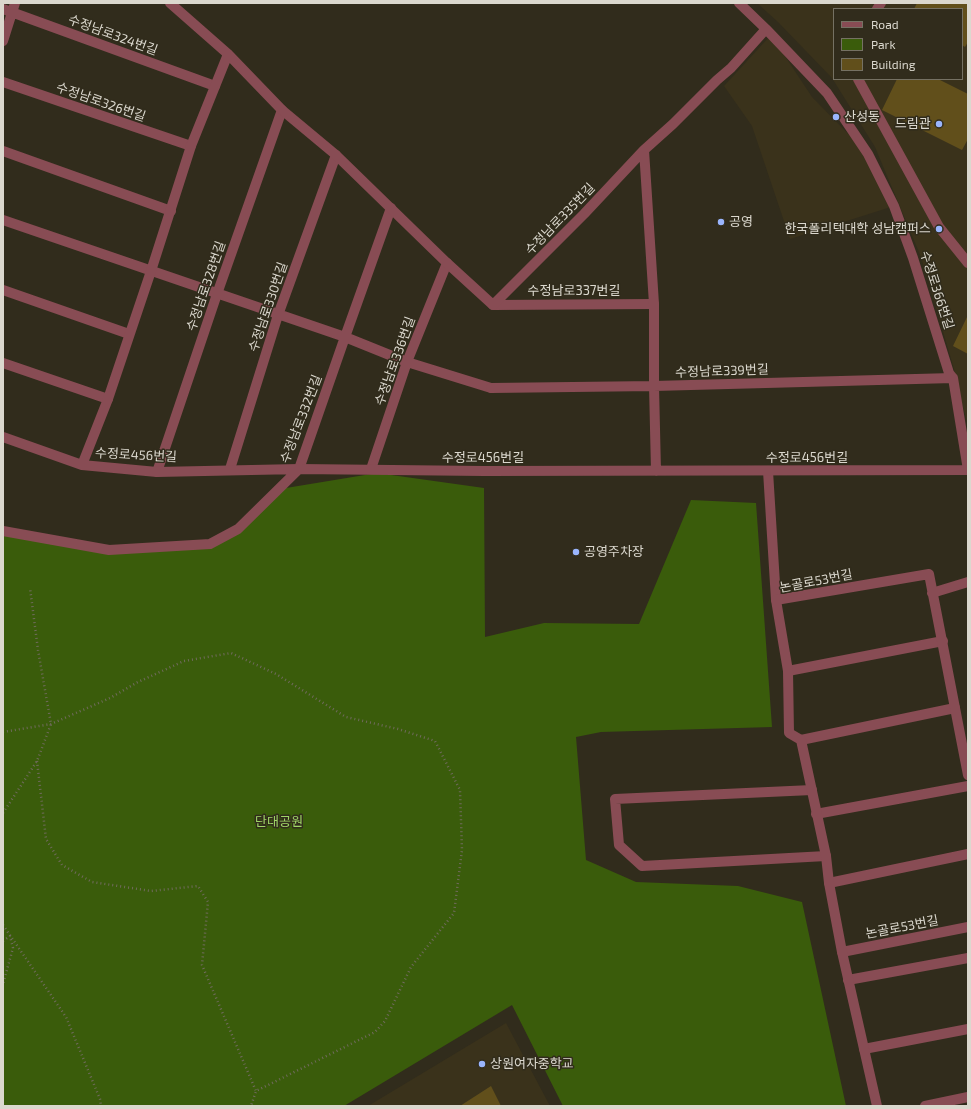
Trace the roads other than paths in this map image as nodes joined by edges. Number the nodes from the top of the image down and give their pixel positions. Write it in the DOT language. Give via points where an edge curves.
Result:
graph roads {
  1 [pos="170,3"];
  2 [pos="739,3"];
  3 [pos="10,8"];
  4 [pos="766,28"];
  5 [pos="3,41"];
  6 [pos="228,54"];
  7 [pos="859,80"];
  8 [pos="3,82"];
  9 [pos="215,86"];
  10 [pos="282,110"];
  11 [pos="191,146"];
  12 [pos="644,150"];
  13 [pos="3,151"];
  14 [pos="336,155"];
  15 [pos="392,208"];
  16 [pos="171,211"];
  17 [pos="3,220"];
  18 [pos="968,263"];
  19 [pos="448,264"];
  20 [pos="151,271"];
  21 [pos="3,290"];
  22 [pos="217,294"];
  23 [pos="654,304"];
  24 [pos="494,305"];
  25 [pos="278,315"];
  26 [pos="130,334"];
  27 [pos="345,338"];
  28 [pos="407,362"];
  29 [pos="3,363"];
  30 [pos="953,378"];
  31 [pos="654,386"];
  32 [pos="108,399"];
  33 [pos="3,437"];
  34 [pos="82,465"];
  35 [pos="230,469"];
  36 [pos="299,469"];
  37 [pos="371,469"];
  38 [pos="968,470"];
  39 [pos="656,471"];
  40 [pos="768,471"];
  41 [pos="157,472"];
  42 [pos="3,531"];
  43 [pos="968,582"];
  44 [pos="932,593"];
  45 [pos="776,600"];
  46 [pos="942,641"];
  47 [pos="788,671"];
  48 [pos="955,708"];
  49 [pos="801,740"];
  50 [pos="968,775"];
  51 [pos="968,786"];
  52 [pos="812,790"];
  53 [pos="816,814"];
  54 [pos="968,854"];
  55 [pos="826,856"];
  56 [pos="829,883"];
  57 [pos="968,927"];
  58 [pos="842,952"];
  59 [pos="968,958"];
  60 [pos="848,980"];
  61 [pos="968,1030"];
  62 [pos="864,1049"];
  63 [pos="968,1097"];
  64 [pos="877,1106"];
  65 [pos="925,1106"];
  1 -- 6 [label="street"];
  2 -- 4 [label="street, 수정로366번길"];
  3 -- 5 [label="street"];
  3 -- 9 [label="street, 수정남로324번길"];
  4 -- 12 [label="street, 수정남로335번길" via="731,68"];
  4 -- 30 [label="street, 수정로366번길" via="827,93 868,154 894,206 949,373"];
  6 -- 9 [label="street"];
  6 -- 10 [label="street"];
  7 -- 18 [label="street" via="939,227"];
  8 -- 11 [label="street, 수정남로326번길"];
  9 -- 11 [label="street"];
  10 -- 14 [label="street"];
  10 -- 22 [label="street, 수정남로328번길"];
  11 -- 16 [label="street"];
  12 -- 23 [label="street"];
  12 -- 24 [label="street, 수정남로335번길"];
  13 -- 16 [label="street"];
  14 -- 15 [label="street"];
  14 -- 25 [label="street, 수정남로330번길"];
  15 -- 19 [label="street"];
  15 -- 27 [label="street, 수정남로332번길"];
  16 -- 20 [label="street"];
  17 -- 20 [label="street"];
  19 -- 24 [label="street"];
  19 -- 28 [label="street, 수정남로336번길"];
  20 -- 22 [label="street, 수정남로339번길"];
  20 -- 26 [label="street"];
  21 -- 26 [label="street"];
  22 -- 25 [label="street, 수정남로339번길"];
  22 -- 41 [label="street, 수정남로328번길"];
  23 -- 24 [label="street, 수정남로337번길"];
  23 -- 31 [label="street"];
  25 -- 27 [label="street, 수정남로339번길"];
  25 -- 35 [label="street, 수정남로330번길"];
  26 -- 32 [label="street"];
  27 -- 28 [label="street, 수정남로339번길"];
  27 -- 36 [label="street, 수정남로332번길"];
  28 -- 31 [label="street, 수정남로339번길" via="490,388"];
  28 -- 37 [label="street, 수정남로336번길"];
  29 -- 32 [label="street"];
  30 -- 31 [label="street, 수정남로339번길"];
  30 -- 38 [label="street, 수정로366번길"];
  31 -- 39 [label="street"];
  32 -- 34 [label="street"];
  33 -- 34 [label="street, 수정로456번길"];
  34 -- 41 [label="street, 수정로456번길"];
  35 -- 36 [label="street, 수정로456번길"];
  35 -- 41 [label="street, 수정로456번길"];
  36 -- 37 [label="street, 수정로456번길"];
  36 -- 42 [label="street, 수정남로332번길" via="238,529 210,544 109,550"];
  37 -- 39 [label="street, 수정로456번길"];
  38 -- 40 [label="street, 수정로456번길"];
  39 -- 40 [label="street, 수정로456번길"];
  40 -- 45 [label="street"];
  43 -- 44 [label="street"];
  44 -- 45 [label="street, 논골로53번길" via="928,574"];
  44 -- 46 [label="street"];
  45 -- 47 [label="street, 논골로53번길"];
  46 -- 47 [label="street"];
  46 -- 48 [label="street"];
  47 -- 49 [label="street, 논골로53번길" via="789,733"];
  48 -- 49 [label="street"];
  48 -- 50 [label="street"];
  49 -- 52 [label="street"];
  51 -- 53 [label="street"];
  52 -- 53 [label="street"];
  52 -- 55 [label="street" via="615,799 619,845 642,866"];
  53 -- 55 [label="street"];
  54 -- 56 [label="street"];
  55 -- 56 [label="street"];
  56 -- 58 [label="street"];
  57 -- 58 [label="street, 논골로53번길"];
  58 -- 60 [label="street"];
  59 -- 60 [label="street"];
  60 -- 62 [label="street"];
  61 -- 62 [label="street"];
  62 -- 64 [label="street"];
  63 -- 65 [label="street"];
}
